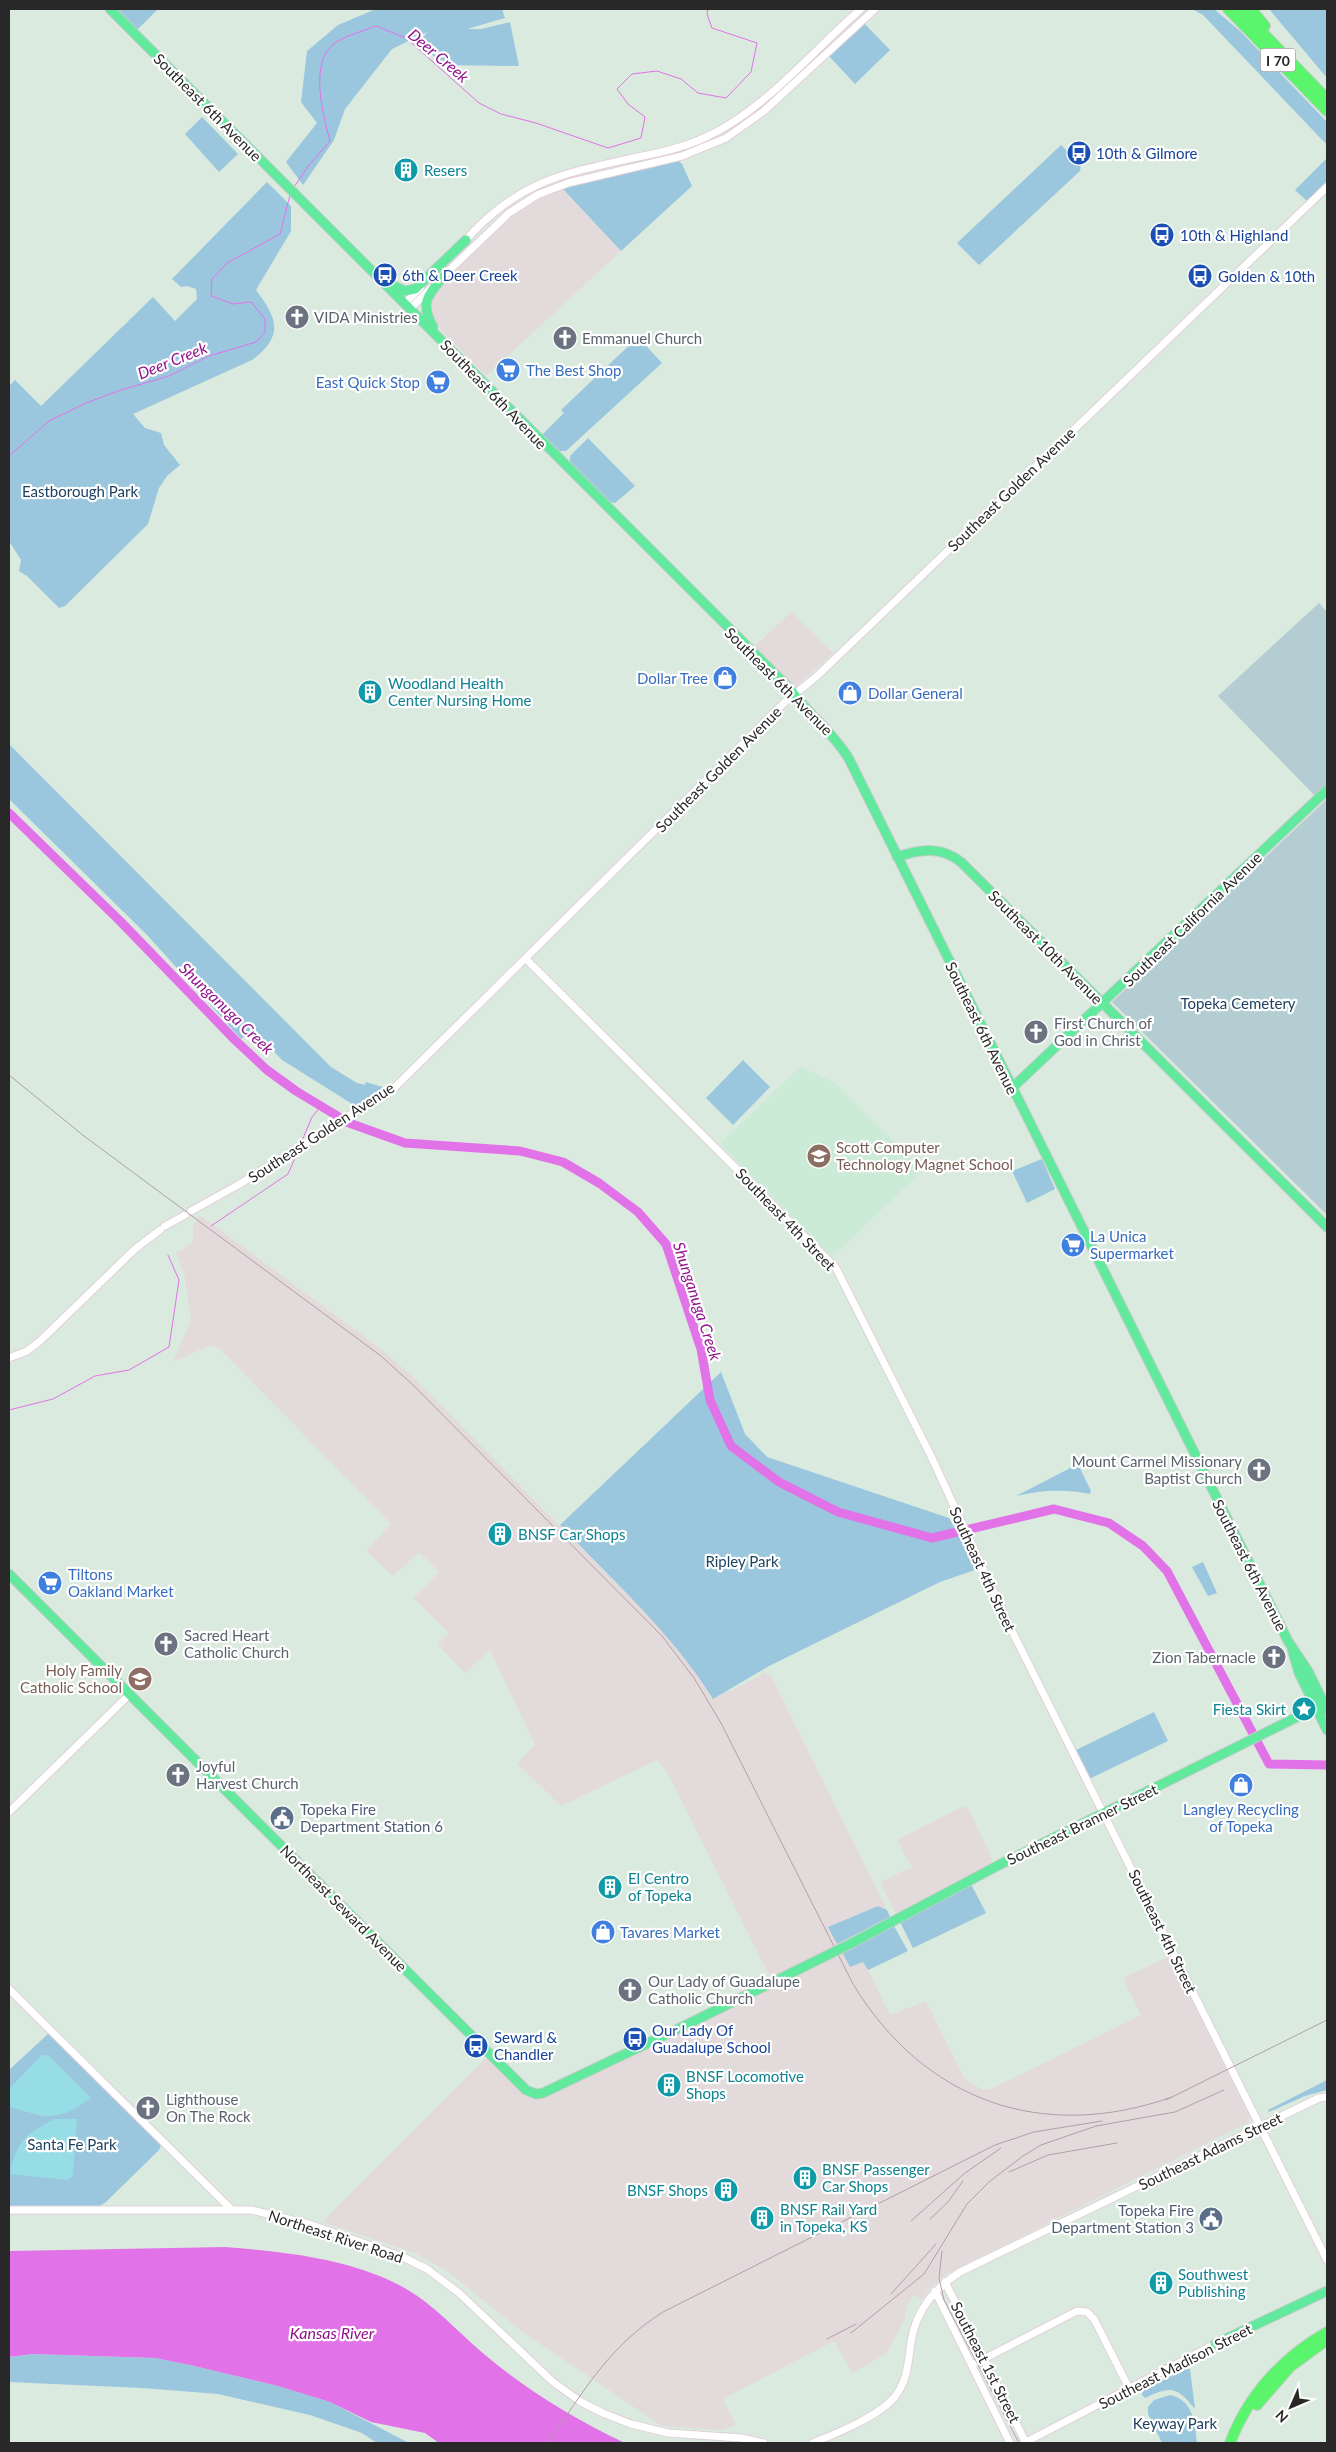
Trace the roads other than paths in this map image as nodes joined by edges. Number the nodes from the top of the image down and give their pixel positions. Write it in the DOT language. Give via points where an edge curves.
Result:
graph roads {
  1 [pos="110,9"];
  2 [pos="861,9"];
  3 [pos="875,9"];
  4 [pos="1219,9"];
  5 [pos="1228,9"];
  6 [pos="1240,9"];
  7 [pos="1251,9"];
  8 [pos="1276,58"];
  9 [pos="1324,96"];
  10 [pos="1327,112"];
  11 [pos="1327,187"];
  12 [pos="466,240"];
  13 [pos="443,277"];
  14 [pos="383,281"];
  15 [pos="408,306"];
  16 [pos="440,338"];
  17 [pos="794,695"];
  18 [pos="1327,790"];
  19 [pos="897,857"];
  20 [pos="526,959"];
  21 [pos="1103,1004"];
  22 [pos="1012,1088"];
  23 [pos="1327,1227"];
  24 [pos="9,1358"];
  25 [pos="9,1574"];
  26 [pos="130,1694"];
  27 [pos="1325,1707"];
  28 [pos="1327,1730"];
  29 [pos="9,1812"];
  30 [pos="1103,1814"];
  31 [pos="9,1989"];
  32 [pos="531,2093"];
  33 [pos="1327,2096"];
  34 [pos="1260,2126"];
  35 [pos="9,2210"];
  36 [pos="232,2210"];
  37 [pos="1327,2260"];
  38 [pos="946,2282"];
  39 [pos="935,2291"];
  40 [pos="1327,2291"];
  41 [pos="1327,2332"];
  42 [pos="1327,2340"];
  43 [pos="1215,2344"];
  44 [pos="985,2358"];
  45 [pos="972,2365"];
  46 [pos="1274,2378"];
  47 [pos="1130,2390"];
  48 [pos="1252,2408"];
  49 [pos="764,2443"];
  50 [pos="813,2443"];
  51 [pos="1010,2443"];
  52 [pos="1025,2443"];
  53 [pos="1230,2443"];
  54 [pos="1237,2443"];
  1 -- 14 [label="main road, Southeast 6th Avenue"];
  2 -- 12 [label="street" via="754,106 721,129 680,147 541,182 504,204"];
  3 -- 13 [label="street" via="764,111 726,138 682,156 568,183 537,195 502,218"];
  4 -- 8 [label="highway"];
  5 -- 8 [label="highway, I 70"];
  6 -- 9 [label="highway, I 70"];
  7 -- 9 [label="highway"];
  8 -- 10 [label="highway, I 70"];
  11 -- 17 [label="street, Southeast Golden Avenue"];
  12 -- 14 [label="main road" via="415,289 402,290"];
  12 -- 15 [label="street"];
  13 -- 15 [label="street"];
  13 -- 16 [label="main road" via="425,306"];
  14 -- 15 [label="main road, Southeast 6th Avenue"];
  15 -- 16 [label="main road, Southeast 6th Avenue"];
  16 -- 17 [label="main road, Southeast 6th Avenue"];
  17 -- 19 [label="main road, Southeast 6th Avenue" via="840,745"];
  17 -- 20 [label="street, Southeast Golden Avenue"];
  18 -- 21 [label="main road, Southeast California Avenue"];
  19 -- 21 [label="main road, Southeast 10th Avenue" via="932,850 955,857"];
  19 -- 22 [label="main road, Southeast 6th Avenue"];
  20 -- 24 [label="street, Southeast Golden Avenue" via="418,1065 382,1095 162,1228 135,1249 40,1341 27,1351"];
  20 -- 30 [label="street, Southeast 4th Street" via="836,1268 931,1456 975,1554"];
  21 -- 22 [label="main road, Southeast California Avenue"];
  21 -- 23 [label="main road, Southeast 10th Avenue"];
  22 -- 27 [label="main road, Southeast 6th Avenue" via="1292,1649 1299,1673"];
  25 -- 26 [label="main road, Northeast Seward Avenue"];
  26 -- 29 [label="street"];
  26 -- 32 [label="main road, Northeast Seward Avenue"];
  27 -- 28 [label="main road, Southeast 6th Avenue"];
  27 -- 30 [label="main road, Southeast Branner Street" via="1232,1749"];
  30 -- 32 [label="main road, Southeast Branner Street, bridge" via="686,2025 543,2093"];
  30 -- 34 [label="street, Southeast 4th Street"];
  31 -- 36 [label="street"];
  33 -- 34 [label="street, Southeast Adams Street"];
  34 -- 37 [label="street, Southeast 4th Street"];
  34 -- 38 [label="street, Southeast Adams Street" via="960,2272"];
  35 -- 36 [label="street, Northeast River Road"];
  36 -- 49 [label="street, Northeast River Road" via="261,2211 293,2219 380,2248 421,2266 459,2293 541,2372 581,2402 615,2418 658,2431"];
  38 -- 39 [label="street, Southeast Adams Street"];
  38 -- 44 [label="street, Southeast 1st Street"];
  39 -- 45 [label="street, Southeast 1st Street"];
  39 -- 50 [label="street, Southeast Adams Street" via="917,2319 908,2369 901,2387 884,2407"];
  40 -- 43 [label="main road, Southeast Madison Street"];
  41 -- 46 [label="highway" via="1296,2352"];
  42 -- 46 [label="highway"];
  43 -- 47 [label="street, Southeast Madison Street"];
  44 -- 45 [label="street"];
  44 -- 47 [label="street" via="1077,2311 1085,2312 1094,2319"];
  44 -- 52 [label="street, Southeast 1st Street"];
  45 -- 51 [label="street, Southeast 1st Street"];
  46 -- 48 [label="highway"];
  47 -- 52 [label="street, Southeast Madison Street"];
  48 -- 53 [label="highway"];
  48 -- 54 [label="highway"];
}
